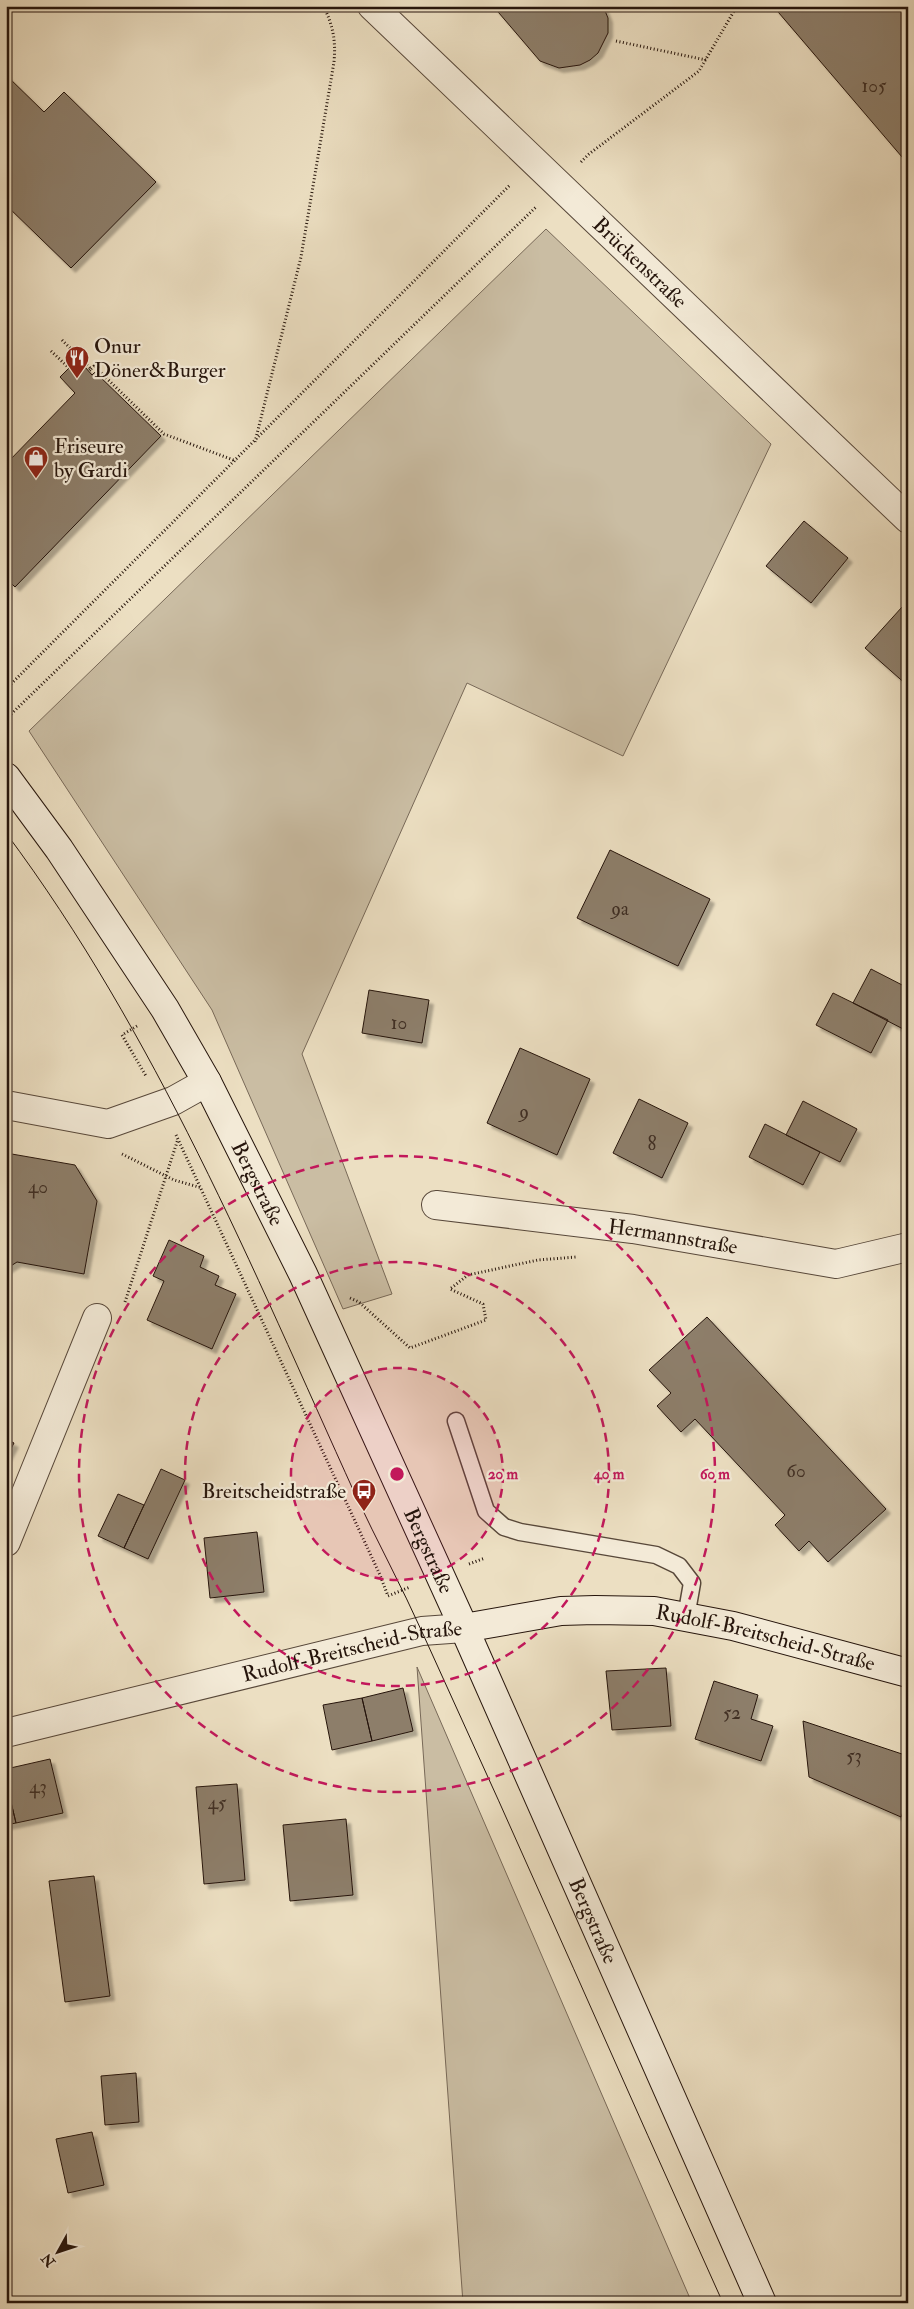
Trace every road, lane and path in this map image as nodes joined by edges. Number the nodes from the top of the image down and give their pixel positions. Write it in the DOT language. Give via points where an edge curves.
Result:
graph roads {
  1 [pos="372,6"];
  2 [pos="737,6"];
  3 [pos="324,7"];
  4 [pos="616,41"];
  5 [pos="706,60"];
  6 [pos="589,154"];
  7 [pos="510,185"];
  8 [pos="559,185"];
  9 [pos="62,340"];
  10 [pos="51,351"];
  11 [pos="69,368"];
  12 [pos="255,442"];
  13 [pos="236,461"];
  14 [pos="908,519"];
  15 [pos="6,689"];
  16 [pos="6,719"];
  17 [pos="6,777"];
  18 [pos="165,1009"];
  19 [pos="207,1082"];
  20 [pos="6,1105"];
  21 [pos="161,1105"];
  22 [pos="178,1138"];
  23 [pos="118,1152"];
  24 [pos="166,1176"];
  25 [pos="202,1188"];
  26 [pos="436,1205"];
  27 [pos="908,1247"];
  28 [pos="583,1256"];
  29 [pos="303,1274"];
  30 [pos="97,1318"];
  31 [pos="456,1421"];
  32 [pos="6,1542"];
  33 [pos="388,1596"];
  34 [pos="686,1617"];
  35 [pos="464,1628"];
  36 [pos="908,1673"];
  37 [pos="6,1733"];
  38 [pos="762,2303"];
  1 -- 8 [label="street, Brückenstraße"];
  2 -- 5 [label="path"];
  3 -- 12 [label="path" via="335,36 332,71 300,256"];
  4 -- 5 [label="path"];
  5 -- 6 [label="path" via="699,72"];
  7 -- 12 [label="path"];
  8 -- 14 [label="street, Brückenstraße"];
  8 -- 16 [label="path"];
  9 -- 13 [label="path" via="90,370 94,366 164,434"];
  10 -- 11 [label="path"];
  12 -- 13 [label="path"];
  13 -- 15 [label="path"];
  17 -- 18 [label="street, Bergstraße" via="59,849"];
  18 -- 19 [label="street, Bergstraße"];
  18 -- 21 [label="path" via="122,1035"];
  19 -- 21 [label="street"];
  19 -- 29 [label="street, Bergstraße"];
  20 -- 21 [label="street" via="108,1124"];
  21 -- 22 [label="path"];
  22 -- 24 [label="path"];
  22 -- 25 [label="path"];
  23 -- 24 [label="path"];
  24 -- 25 [label="path"];
  24 -- 30 [label="path" via="124,1304"];
  25 -- 33 [label="path"];
  26 -- 27 [label="street, Hermannstraße" via="633,1230 836,1264"];
  28 -- 29 [label="path" via="538,1260 468,1275 450,1289 483,1304 486,1320 410,1348 359,1302"];
  29 -- 35 [label="street, Bergstraße"];
  30 -- 32 [label="street"];
  31 -- 34 [label="lane" via="486,1511 504,1527 656,1555 679,1566 692,1583"];
  34 -- 35 [label="street, Rudolf-Breitscheid-Straße" via="654,1611 578,1610"];
  34 -- 36 [label="street, Rudolf-Breitscheid-Straße" via="733,1626"];
  35 -- 37 [label="street, Rudolf-Breitscheid-Straße" via="422,1631"];
  35 -- 38 [label="street, Bergstraße"];
}
